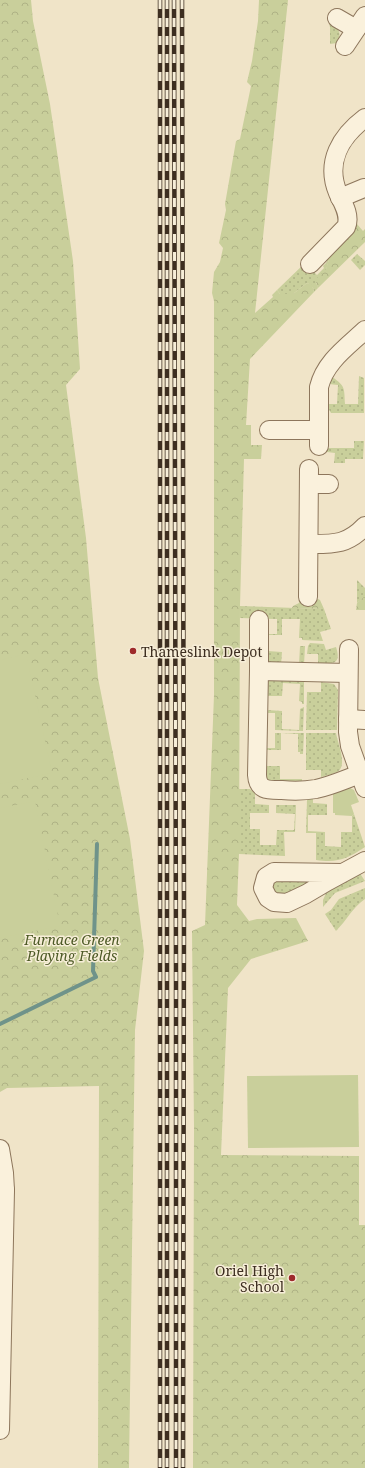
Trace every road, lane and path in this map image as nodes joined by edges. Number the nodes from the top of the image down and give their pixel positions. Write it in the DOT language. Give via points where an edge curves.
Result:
graph roads {
  1 [pos="337,18"];
  2 [pos="361,23"];
  3 [pos="345,46"];
  4 [pos="365,118"];
  5 [pos="364,188"];
  6 [pos="340,198"];
  7 [pos="310,264"];
  8 [pos="365,330"];
  9 [pos="268,430"];
  10 [pos="329,484"];
  11 [pos="365,526"];
  12 [pos="309,544"];
  13 [pos="308,597"];
  14 [pos="259,620"];
  15 [pos="349,649"];
  16 [pos="259,671"];
  17 [pos="348,673"];
  18 [pos="357,720"];
  19 [pos="363,781"];
  20 [pos="365,861"];
  21 [pos="342,873"];
  22 [pos="0,1149"];
  23 [pos="2,1190"];
  24 [pos="0,1430"];
  1 -- 2 [label="street"];
  2 -- 3 [label="street"];
  4 -- 6 [label="street" via="345,136 336,154 334,176"];
  5 -- 6 [label="street"];
  6 -- 7 [label="street" via="348,224"];
  8 -- 9 [label="street" via="329,365 322,378 319,438"];
  10 -- 12 [label="street" via="309,476"];
  11 -- 12 [label="street" via="353,537 338,543"];
  12 -- 13 [label="street"];
  14 -- 16 [label="street"];
  15 -- 17 [label="street"];
  16 -- 17 [label="street"];
  16 -- 19 [label="street" via="259,784 269,790 301,791"];
  17 -- 18 [label="street"];
  18 -- 19 [label="street" via="348,732 350,746"];
  20 -- 21 [label="street"];
  22 -- 23 [label="street" via="3,1162"];
  23 -- 24 [label="street"];
}
